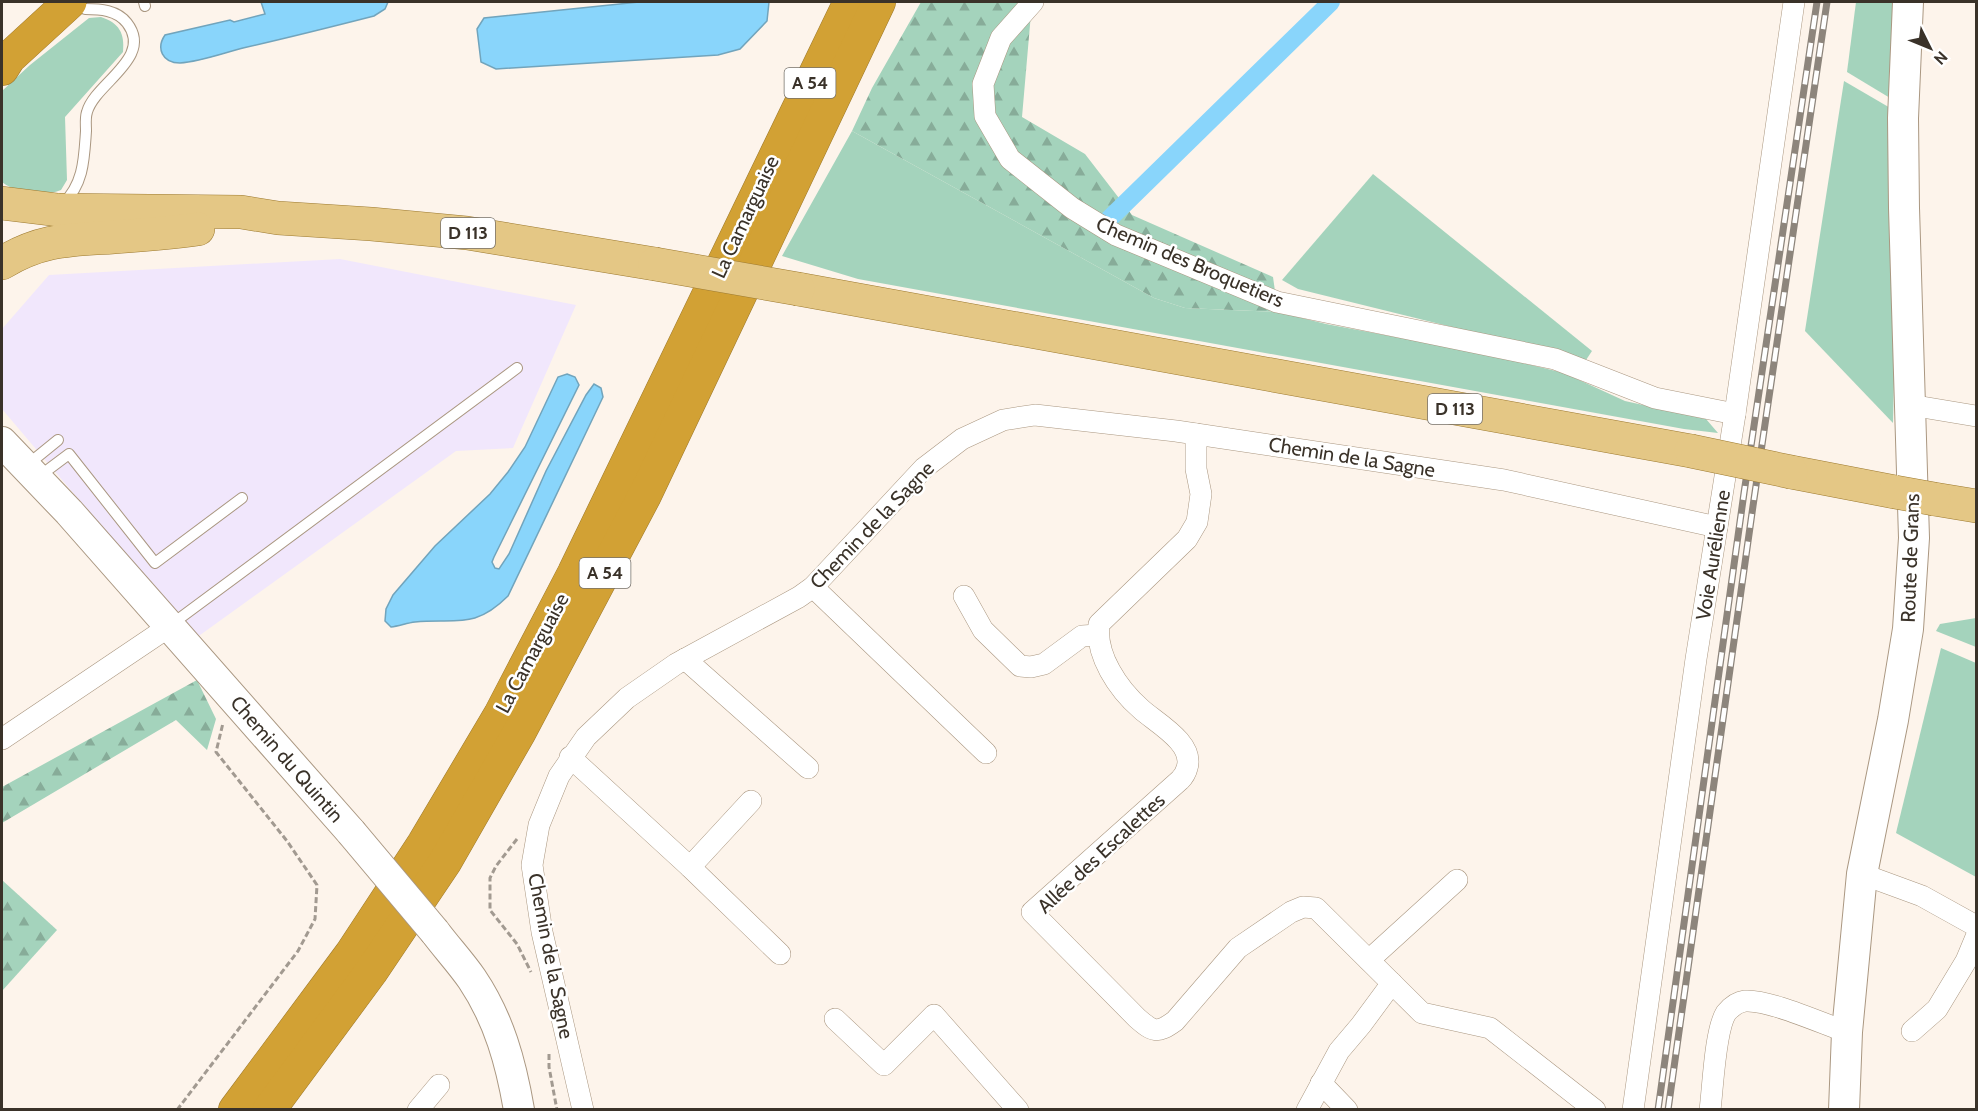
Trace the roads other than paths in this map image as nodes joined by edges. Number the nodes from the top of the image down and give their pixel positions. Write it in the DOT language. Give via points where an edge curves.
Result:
graph roads {
  1 [pos="36,2"];
  2 [pos="97,2"];
  3 [pos="838,2"];
  4 [pos="850,2"];
  5 [pos="879,2"];
  6 [pos="902,2"];
  7 [pos="1033,2"];
  8 [pos="1794,2"];
  9 [pos="1908,2"];
  10 [pos="77,9"];
  11 [pos="2,36"];
  12 [pos="48,38"];
  13 [pos="2,69"];
  14 [pos="2,75"];
  15 [pos="769,165"];
  16 [pos="2,203"];
  17 [pos="58,210"];
  18 [pos="278,218"];
  19 [pos="2,234"];
  20 [pos="767,236"];
  21 [pos="2,248"];
  22 [pos="2,262"];
  23 [pos="517,368"];
  24 [pos="1910,405"];
  25 [pos="1735,414"];
  26 [pos="1977,416"];
  27 [pos="1196,434"];
  28 [pos="58,440"];
  29 [pos="2,442"];
  30 [pos="31,472"];
  31 [pos="242,498"];
  32 [pos="1977,506"];
  33 [pos="1717,527"];
  34 [pos="813,587"];
  35 [pos="964,596"];
  36 [pos="170,626"];
  37 [pos="1098,635"];
  38 [pos="684,659"];
  39 [pos="2,739"];
  40 [pos="986,753"];
  41 [pos="570,757"];
  42 [pos="808,768"];
  43 [pos="751,801"];
  44 [pos="690,867"];
  45 [pos="1862,874"];
  46 [pos="1457,880"];
  47 [pos="1977,926"];
  48 [pos="1977,937"];
  49 [pos="780,954"];
  50 [pos="1369,960"];
  51 [pos="1392,982"];
  52 [pos="834,1018"];
  53 [pos="1912,1031"];
  54 [pos="1847,1032"];
  55 [pos="1321,1083"];
  56 [pos="439,1085"];
  57 [pos="1347,1109"];
  58 [pos="236,1110"];
  59 [pos="269,1110"];
  60 [pos="418,1110"];
  61 [pos="519,1110"];
  62 [pos="583,1110"];
  63 [pos="1018,1110"];
  64 [pos="1307,1110"];
  65 [pos="1595,1110"];
  66 [pos="1633,1110"];
  67 [pos="1710,1110"];
  68 [pos="1844,1110"];
  1 -- 11 [label="highway"];
  2 -- 10 [label="lane"];
  3 -- 15 [label="highway"];
  4 -- 15 [label="highway, La Camarguaise / A 54"];
  5 -- 20 [label="highway, La Camarguaise / A 54"];
  6 -- 20 [label="highway"];
  7 -- 25 [label="street, Chemin des Broquetiers" via="1001,38 983,84 984,117 1010,159 1072,208 1116,235 1277,302 1555,359 1655,398"];
  8 -- 25 [label="street, Voie Aurélienne"];
  9 -- 24 [label="street, Route de Grans" via="1903,118"];
  10 -- 13 [label="highway" via="9,58"];
  10 -- 17 [label="lane" via="104,9 123,18 131,28 134,43 129,61 95,95 87,113 80,178 73,194"];
  12 -- 14 [label="lane"];
  15 -- 58 [label="highway, La Camarguaise / A 54" via="574,573 500,715 424,843 351,954"];
  16 -- 17 [label="main road, D 113"];
  17 -- 18 [label="main road, D 113" via="241,212"];
  18 -- 22 [label="main road, D 113" via="180,231 64,239 30,248"];
  18 -- 32 [label="main road, D 113, bridge" via="467,233 655,264"];
  19 -- 21 [label="main road"];
  20 -- 59 [label="highway, La Camarguaise / A 54" via="645,495 519,733 445,862 371,972"];
  23 -- 36 [label="lane"];
  24 -- 26 [label="street"];
  24 -- 45 [label="street, Route de Grans" via="1914,538 1908,629"];
  25 -- 33 [label="street, Voie Aurélienne"];
  27 -- 33 [label="street, Chemin de la Sagne" via="1504,480"];
  27 -- 34 [label="street, Chemin de la Sagne" via="1068,417 1035,415 1003,420 962,439 924,468"];
  27 -- 37 [label="street" via="1201,494 1197,522 1186,539 1100,624"];
  28 -- 30 [label="lane"];
  29 -- 30 [label="street, Chemin du Quintin"];
  30 -- 31 [label="lane" via="69,454 155,563"];
  30 -- 36 [label="street, Chemin du Quintin"];
  33 -- 66 [label="street, Voie Aurélienne"];
  34 -- 38 [label="street, Chemin de la Sagne"];
  34 -- 40 [label="street"];
  35 -- 37 [label="street" via="983,630 1020,666 1044,664 1082,636"];
  36 -- 39 [label="street"];
  36 -- 61 [label="street, Chemin du Quintin, bridge" via="351,832 472,980 494,1018 511,1066"];
  37 -- 50 [label="street, Allée des Escalettes" via="1102,654 1121,688 1181,744 1188,756 1188,767 1180,780 1032,912 1137,1018 1156,1031 1175,1021 1238,948 1303,907 1316,908"];
  38 -- 41 [label="street, Chemin de la Sagne" via="627,698"];
  38 -- 42 [label="street"];
  41 -- 44 [label="street"];
  41 -- 62 [label="street, Chemin de la Sagne" via="539,825 532,865 542,932"];
  43 -- 44 [label="street"];
  44 -- 49 [label="street"];
  45 -- 47 [label="street" via="1922,896"];
  45 -- 54 [label="street, Route de Grans"];
  46 -- 50 [label="street"];
  48 -- 53 [label="street" via="1937,1009"];
  50 -- 51 [label="street, Allée des Escalettes"];
  51 -- 55 [label="street" via="1339,1052"];
  51 -- 65 [label="street, Allée des Escalettes" via="1422,1012 1490,1028"];
  52 -- 63 [label="street" via="884,1065 934,1015"];
  54 -- 67 [label="street" via="1766,1003 1734,1004 1725,1015 1720,1034"];
  54 -- 68 [label="street, Route de Grans"];
  55 -- 57 [label="street"];
  55 -- 64 [label="street"];
  56 -- 60 [label="street"];
}
